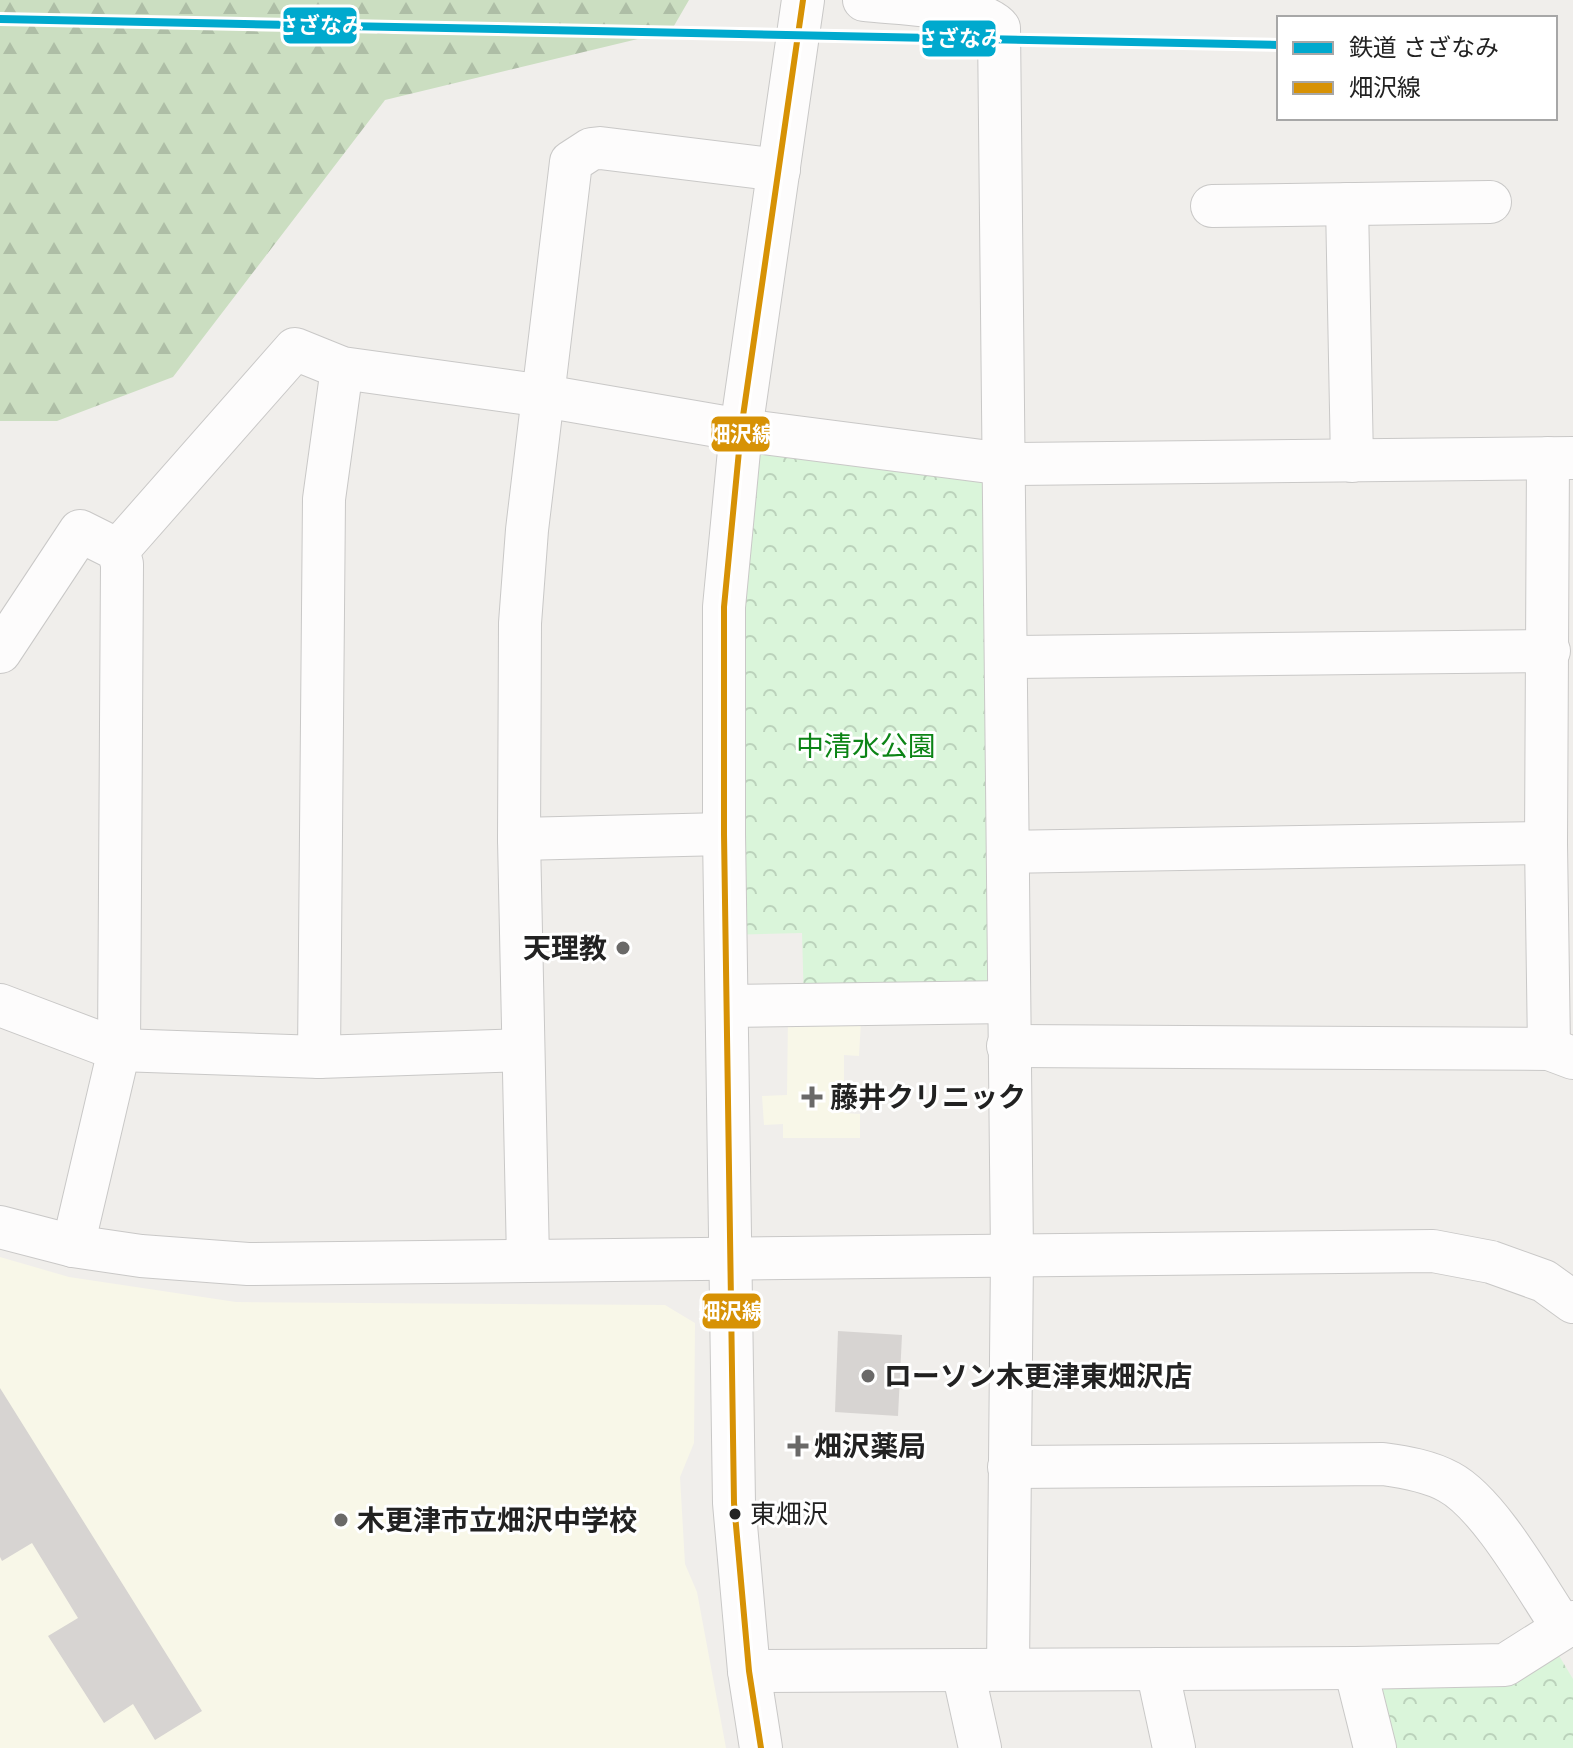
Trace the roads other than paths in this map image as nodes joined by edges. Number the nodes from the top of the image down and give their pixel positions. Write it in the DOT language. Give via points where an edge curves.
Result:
graph roads {
  1 [pos="803,0"];
  2 [pos="864,0"];
  3 [pos="779,170"];
  4 [pos="1490,202"];
  5 [pos="1347,204"];
  6 [pos="1212,206"];
  7 [pos="342,368"];
  8 [pos="544,396"];
  9 [pos="741,430"];
  10 [pos="1561,458"];
  11 [pos="1352,461"];
  12 [pos="1005,464"];
  13 [pos="118,550"];
  14 [pos="1549,651"];
  15 [pos="0,652"];
  16 [pos="1006,657"];
  17 [pos="724,834"];
  18 [pos="519,839"];
  19 [pos="1546,843"];
  20 [pos="1008,852"];
  21 [pos="1009,1002"];
  22 [pos="0,1005"];
  23 [pos="727,1006"];
  24 [pos="1008,1046"];
  25 [pos="119,1050"];
  26 [pos="523,1050"];
  27 [pos="1561,1053"];
  28 [pos="319,1057"];
  29 [pos="0,1227"];
  30 [pos="73,1246"];
  31 [pos="1012,1255"];
  32 [pos="731,1258"];
  33 [pos="528,1259"];
  34 [pos="1563,1282"];
  35 [pos="1009,1467"];
  36 [pos="1568,1625"];
  37 [pos="1355,1668"];
  38 [pos="1008,1669"];
  39 [pos="1157,1669"];
  40 [pos="749,1671"];
  41 [pos="963,1671"];
  42 [pos="761,1748"];
  43 [pos="980,1748"];
  44 [pos="1174,1748"];
  45 [pos="1375,1748"];
  1 -- 3 [label="street"];
  2 -- 12 [label="street" via="974,13 999,28"];
  3 -- 8 [label="street" via="600,148 571,162"];
  3 -- 9 [label="street"];
  4 -- 5 [label="street"];
  5 -- 6 [label="street"];
  5 -- 11 [label="street"];
  7 -- 8 [label="street"];
  7 -- 13 [label="street" via="295,349"];
  7 -- 28 [label="street" via="324,499"];
  8 -- 9 [label="street"];
  8 -- 18 [label="street" via="520,623"];
  9 -- 12 [label="street"];
  9 -- 17 [label="street" via="724,607"];
  10 -- 11 [label="street"];
  10 -- 14 [label="street"];
  11 -- 12 [label="street"];
  12 -- 16 [label="street"];
  13 -- 15 [label="street" via="80,531"];
  13 -- 25 [label="street"];
  14 -- 16 [label="street"];
  14 -- 19 [label="street"];
  16 -- 20 [label="street"];
  17 -- 18 [label="street"];
  17 -- 23 [label="street"];
  18 -- 26 [label="street"];
  19 -- 20 [label="street"];
  19 -- 27 [label="street"];
  20 -- 21 [label="street"];
  21 -- 23 [label="street"];
  21 -- 24 [label="street"];
  22 -- 25 [label="street"];
  23 -- 32 [label="street"];
  24 -- 27 [label="street"];
  24 -- 31 [label="street"];
  25 -- 28 [label="street"];
  25 -- 30 [label="street"];
  26 -- 28 [label="street"];
  26 -- 33 [label="street"];
  29 -- 30 [label="street"];
  30 -- 33 [label="street" via="248,1264"];
  31 -- 32 [label="street"];
  31 -- 34 [label="street" via="1433,1251"];
  31 -- 35 [label="street"];
  32 -- 33 [label="street"];
  32 -- 40 [label="street" via="734,1503"];
  35 -- 36 [label="street" via="1414,1468 1450,1482 1486,1513"];
  35 -- 38 [label="street"];
  36 -- 37 [label="street" via="1505,1665"];
  37 -- 39 [label="street"];
  37 -- 45 [label="street"];
  38 -- 39 [label="street"];
  38 -- 41 [label="street"];
  39 -- 44 [label="street"];
  40 -- 41 [label="street"];
  40 -- 42 [label="street"];
  41 -- 43 [label="street"];
}
